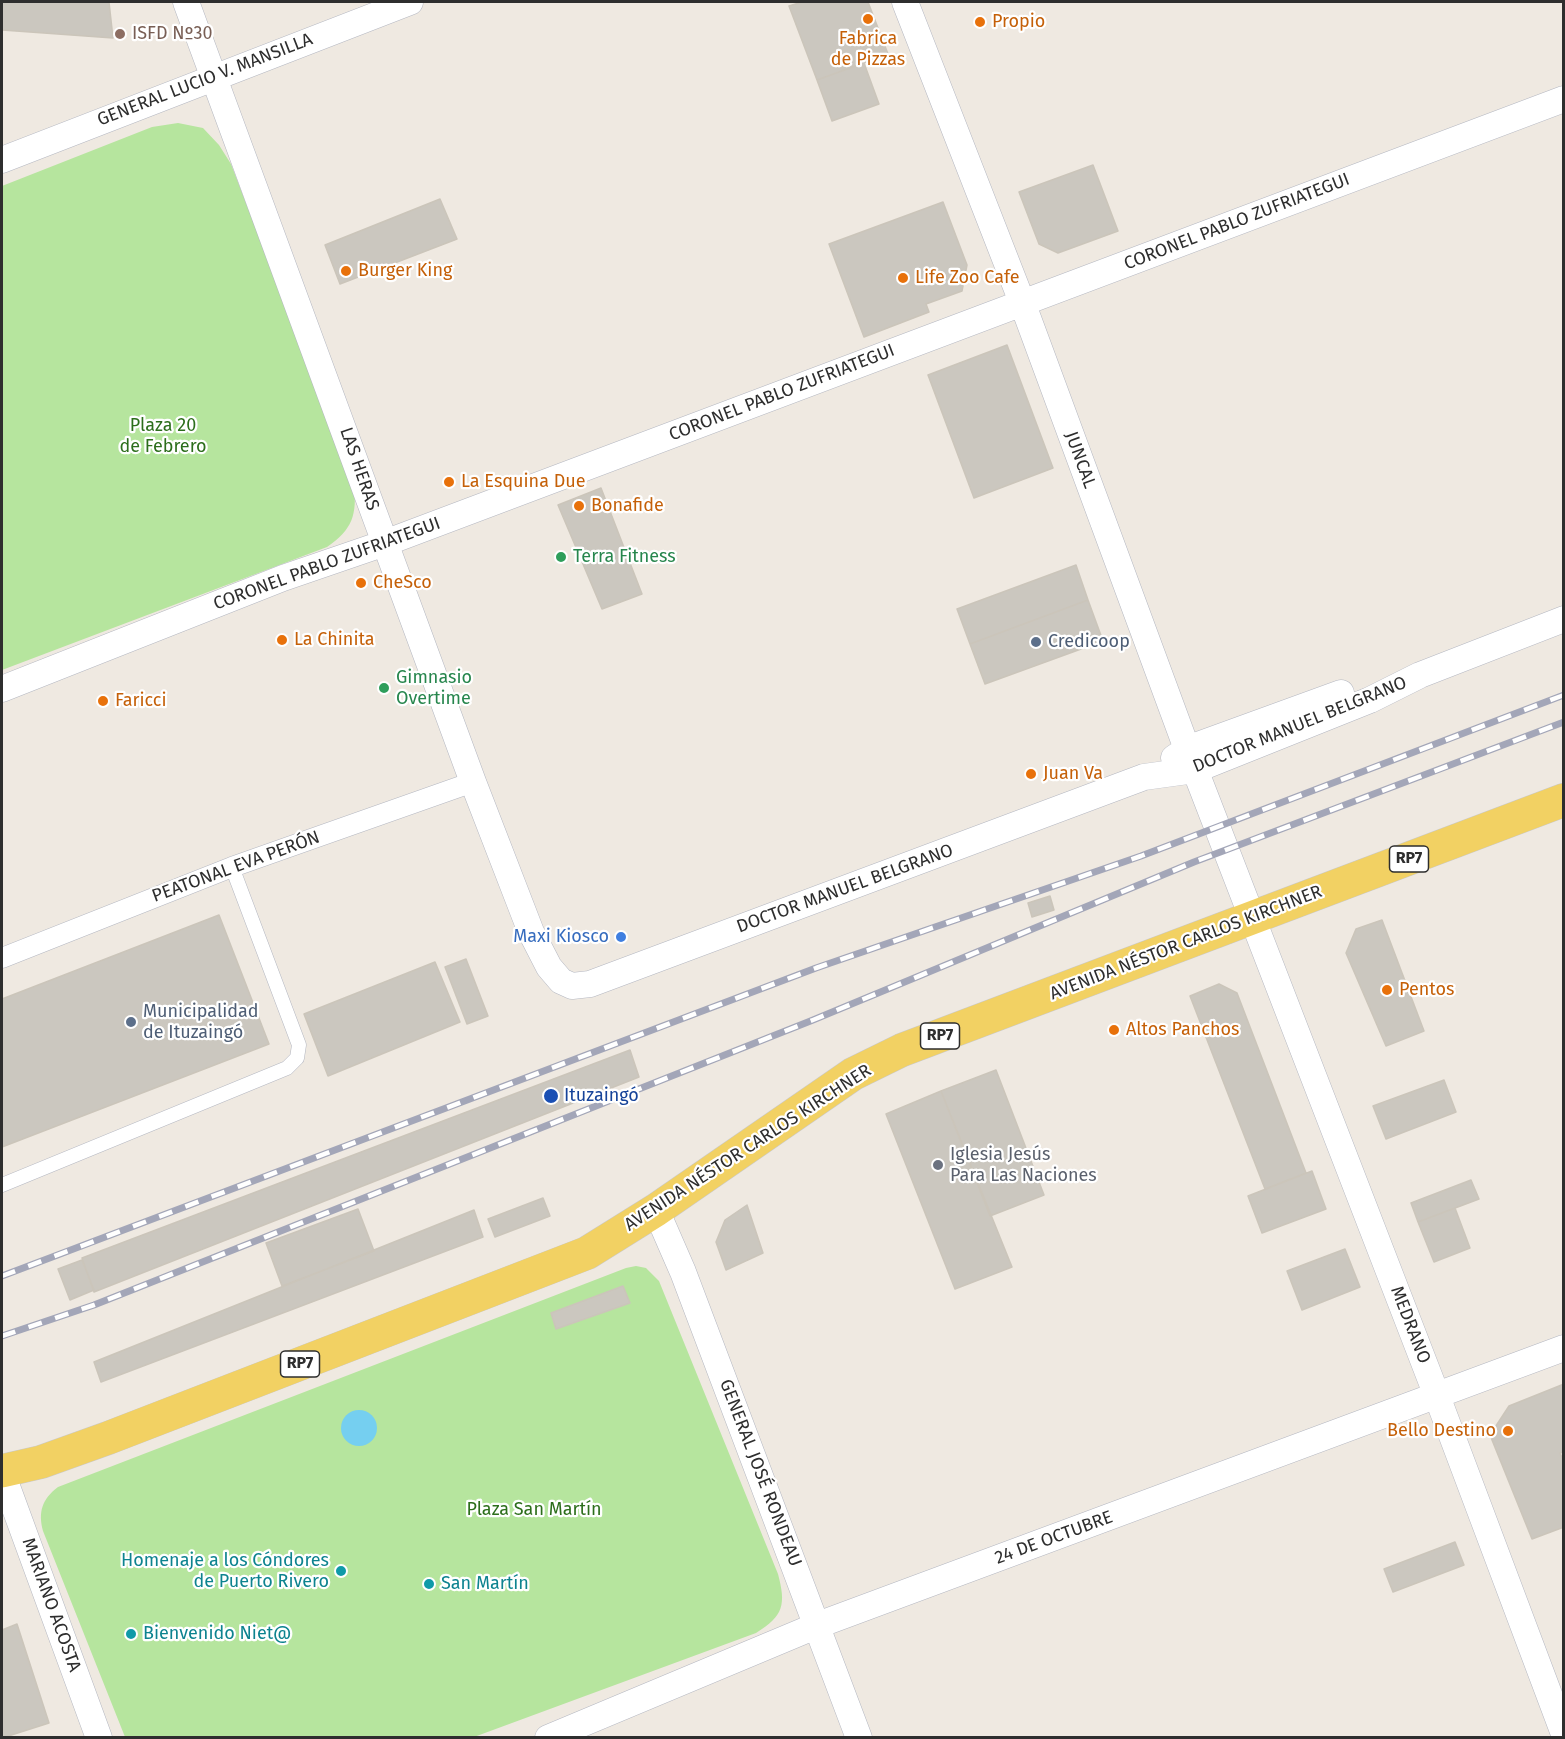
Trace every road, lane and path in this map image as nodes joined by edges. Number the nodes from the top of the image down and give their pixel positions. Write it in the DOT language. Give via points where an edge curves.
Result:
graph roads {
  1 [pos="186,2"];
  2 [pos="410,2"];
  3 [pos="905,2"];
  4 [pos="214,76"];
  5 [pos="1563,99"];
  6 [pos="2,160"];
  7 [pos="1022,302"];
  8 [pos="385,543"];
  9 [pos="1563,619"];
  10 [pos="2,689"];
  11 [pos="1191,760"];
  12 [pos="473,782"];
  13 [pos="1563,800"];
  14 [pos="232,867"];
  15 [pos="1254,918"];
  16 [pos="2,958"];
  17 [pos="549,968"];
  18 [pos="2,1185"];
  19 [pos="656,1210"];
  20 [pos="1563,1348"];
  21 [pos="1437,1396"];
  22 [pos="2,1472"];
  23 [pos="818,1625"];
  24 [pos="1563,1734"];
  25 [pos="99,1737"];
  26 [pos="548,1737"];
  27 [pos="860,1737"];
  1 -- 4 [label="street, LAS HERAS"];
  2 -- 4 [label="street, GENERAL LUCIO V. MANSILLA"];
  3 -- 7 [label="street, JUNCAL"];
  4 -- 6 [label="street, GENERAL LUCIO V. MANSILLA"];
  4 -- 8 [label="street, LAS HERAS"];
  5 -- 7 [label="street, CORONEL PABLO ZUFRIATEGUI"];
  7 -- 8 [label="street, CORONEL PABLO ZUFRIATEGUI"];
  7 -- 11 [label="street, JUNCAL"];
  8 -- 10 [label="street, CORONEL PABLO ZUFRIATEGUI" via="273,582"];
  8 -- 12 [label="street, LAS HERAS"];
  9 -- 11 [label="street, DOCTOR MANUEL BELGRANO" via="1420,675 1370,700"];
  11 -- 15 [label="street, JUNCAL"];
  11 -- 17 [label="street, DOCTOR MANUEL BELGRANO" via="590,984 572,986"];
  12 -- 14 [label="street, PEATONAL EVA PERÓN"];
  12 -- 17 [label="street, LAS HERAS" via="531,932"];
  13 -- 15 [label="main road, AVENIDA NÉSTOR CARLOS KIRCHNER / RP7"];
  14 -- 16 [label="street, PEATONAL EVA PERÓN"];
  14 -- 18 [label="lane" via="299,1045 297,1058 287,1068"];
  15 -- 19 [label="main road, AVENIDA NÉSTOR CARLOS KIRCHNER / RP7" via="902,1050 853,1074"];
  15 -- 21 [label="street, MEDRANO"];
  19 -- 22 [label="main road, AVENIDA NÉSTOR CARLOS KIRCHNER / RP7" via="587,1253 108,1438"];
  19 -- 23 [label="street, GENERAL JOSÉ RONDEAU"];
  20 -- 21 [label="street, 24 DE OCTUBRE"];
  21 -- 23 [label="street, 24 DE OCTUBRE"];
  21 -- 24 [label="street, MEDRANO"];
  22 -- 25 [label="street, MARIANO ACOSTA"];
  23 -- 26 [label="street, 24 DE OCTUBRE"];
  23 -- 27 [label="street, GENERAL JOSÉ RONDEAU"];
}
